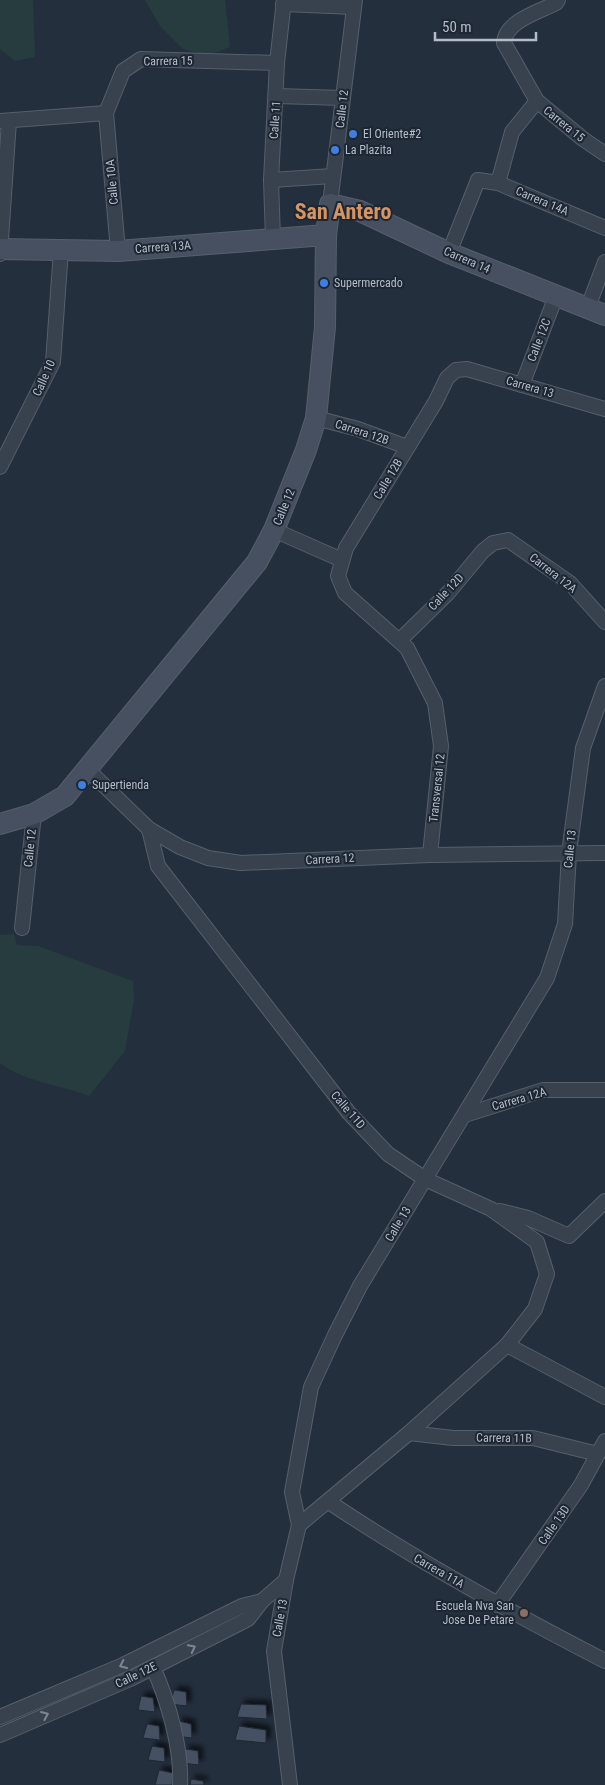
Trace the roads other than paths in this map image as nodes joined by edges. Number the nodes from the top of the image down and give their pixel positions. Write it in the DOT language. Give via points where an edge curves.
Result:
graph roads {
  1 [pos="558,0"];
  2 [pos="283,2"];
  3 [pos="354,3"];
  4 [pos="277,63"];
  5 [pos="277,96"];
  6 [pos="343,98"];
  7 [pos="537,101"];
  8 [pos="106,113"];
  9 [pos="4,121"];
  10 [pos="605,154"];
  11 [pos="333,176"];
  12 [pos="271,180"];
  13 [pos="498,183"];
  14 [pos="330,204"];
  15 [pos="605,228"];
  16 [pos="326,235"];
  17 [pos="273,240"];
  18 [pos="61,250"];
  19 [pos="0,251"];
  20 [pos="118,251"];
  21 [pos="449,253"];
  22 [pos="605,262"];
  23 [pos="556,296"];
  24 [pos="597,311"];
  25 [pos="456,370"];
  26 [pos="522,385"];
  27 [pos="605,409"];
  28 [pos="316,418"];
  29 [pos="407,447"];
  30 [pos="0,467"];
  31 [pos="274,530"];
  32 [pos="493,543"];
  33 [pos="342,560"];
  34 [pos="605,622"];
  35 [pos="399,641"];
  36 [pos="605,686"];
  37 [pos="87,770"];
  38 [pos="34,814"];
  39 [pos="0,824"];
  40 [pos="149,828"];
  41 [pos="569,853"];
  42 [pos="605,853"];
  43 [pos="430,855"];
  44 [pos="22,928"];
  45 [pos="605,1090"];
  46 [pos="465,1114"];
  47 [pos="425,1179"];
  48 [pos="605,1202"];
  49 [pos="491,1209"];
  50 [pos="508,1345"];
  51 [pos="605,1397"];
  52 [pos="409,1433"];
  53 [pos="605,1441"];
  54 [pos="598,1454"];
  55 [pos="329,1502"];
  56 [pos="299,1525"];
  57 [pos="286,1580"];
  58 [pos="262,1601"];
  59 [pos="498,1605"];
  60 [pos="605,1661"];
  61 [pos="153,1667"];
  62 [pos="0,1717"];
  63 [pos="0,1735"];
  64 [pos="180,1785"];
  65 [pos="290,1785"];
  1 -- 7 [label="street, Carrera 15" via="510,27 504,34 504,43"];
  2 -- 3 [label="street"];
  2 -- 4 [label="street, Calle 11"];
  3 -- 6 [label="street, Calle 12"];
  4 -- 5 [label="street, Calle 11"];
  4 -- 8 [label="street, Carrera 15" via="141,59 123,71"];
  5 -- 6 [label="street"];
  5 -- 12 [label="street, Calle 11"];
  6 -- 11 [label="street, Calle 12"];
  7 -- 10 [label="street, Carrera 15"];
  7 -- 13 [label="street" via="512,132"];
  8 -- 9 [label="street"];
  8 -- 20 [label="street, Calle 10A"];
  9 -- 19 [label="street"];
  11 -- 12 [label="street"];
  11 -- 14 [label="street, Calle 12"];
  12 -- 17 [label="street, Calle 11"];
  13 -- 15 [label="street, Carrera 14A"];
  13 -- 21 [label="street, Carrera 14A" via="478,180"];
  14 -- 16 [label="street, Calle 12"];
  14 -- 21 [label="street, Carrera 14" via="360,211"];
  16 -- 17 [label="street, Carrera 13A"];
  16 -- 28 [label="street, Calle 12" via="325,327"];
  17 -- 20 [label="street, Carrera 13A"];
  18 -- 19 [label="street, Carrera 13A"];
  18 -- 20 [label="street, Carrera 13A"];
  18 -- 30 [label="street, Calle 10" via="53,362"];
  21 -- 23 [label="street, Carrera 14"];
  22 -- 24 [label="street"];
  23 -- 24 [label="street, Carrera 14"];
  23 -- 26 [label="street, Calle 12C"];
  25 -- 26 [label="street, Carrera 13" via="467,369"];
  25 -- 29 [label="street, Calle 12B" via="447,378"];
  26 -- 27 [label="street, Carrera 13"];
  28 -- 29 [label="street, Carrera 12B"];
  28 -- 31 [label="street, Calle 12"];
  29 -- 33 [label="street, Calle 12B" via="346,548"];
  31 -- 33 [label="street"];
  31 -- 37 [label="street, Calle 12" via="257,562"];
  32 -- 34 [label="street, Carrera 12A" via="508,540 563,578"];
  32 -- 35 [label="street, Calle 12D"];
  33 -- 35 [label="street, Calle 12B" via="338,576 345,593"];
  35 -- 43 [label="street, Transversal 12" via="407,648 435,702 441,746"];
  36 -- 41 [label="street, Calle 13" via="583,748"];
  37 -- 38 [label="street, Calle 12" via="65,796"];
  37 -- 40 [label="street, Carrera 12"];
  38 -- 39 [label="street"];
  38 -- 44 [label="street, Calle 12"];
  40 -- 43 [label="street, Carrera 12" via="180,847 208,858 241,863"];
  40 -- 47 [label="street, Calle 11D" via="158,866 343,1105 388,1154"];
  41 -- 42 [label="street, Carrera 12"];
  41 -- 43 [label="street, Carrera 12"];
  41 -- 46 [label="street, Calle 13" via="565,924 547,978"];
  45 -- 46 [label="street, Carrera 12A" via="543,1090"];
  46 -- 47 [label="street, Calle 13"];
  47 -- 49 [label="street, Calle 11D"];
  47 -- 56 [label="street, Calle 13" via="360,1286 311,1387 292,1492"];
  48 -- 49 [label="street" via="568,1236 528,1218"];
  49 -- 50 [label="street, Calle 11D" via="538,1242 547,1274 535,1309"];
  50 -- 51 [label="street"];
  50 -- 52 [label="street, Calle 11D"];
  52 -- 54 [label="street, Carrera 11B" via="453,1438 533,1438"];
  52 -- 55 [label="street, Calle 11D"];
  53 -- 54 [label="street, Calle 13D"];
  54 -- 59 [label="street, Calle 13D" via="581,1485"];
  55 -- 56 [label="street, Calle 11D"];
  55 -- 59 [label="street, Carrera 11A" via="382,1538"];
  56 -- 57 [label="street, Calle 13"];
  57 -- 58 [label="street, Calle 12E"];
  57 -- 65 [label="street, Calle 13" via="274,1651"];
  61 -- 58 [label="street, Calle 12E, one-way" via="248,1620"];
  58 -- 62 [label="street, Calle 12E, one-way" via="242,1606 123,1665"];
  59 -- 60 [label="street, Carrera 11A"];
  63 -- 61 [label="street, Calle 12E, one-way"];
  61 -- 64 [label="street" via="165,1696 181,1768"];
}
